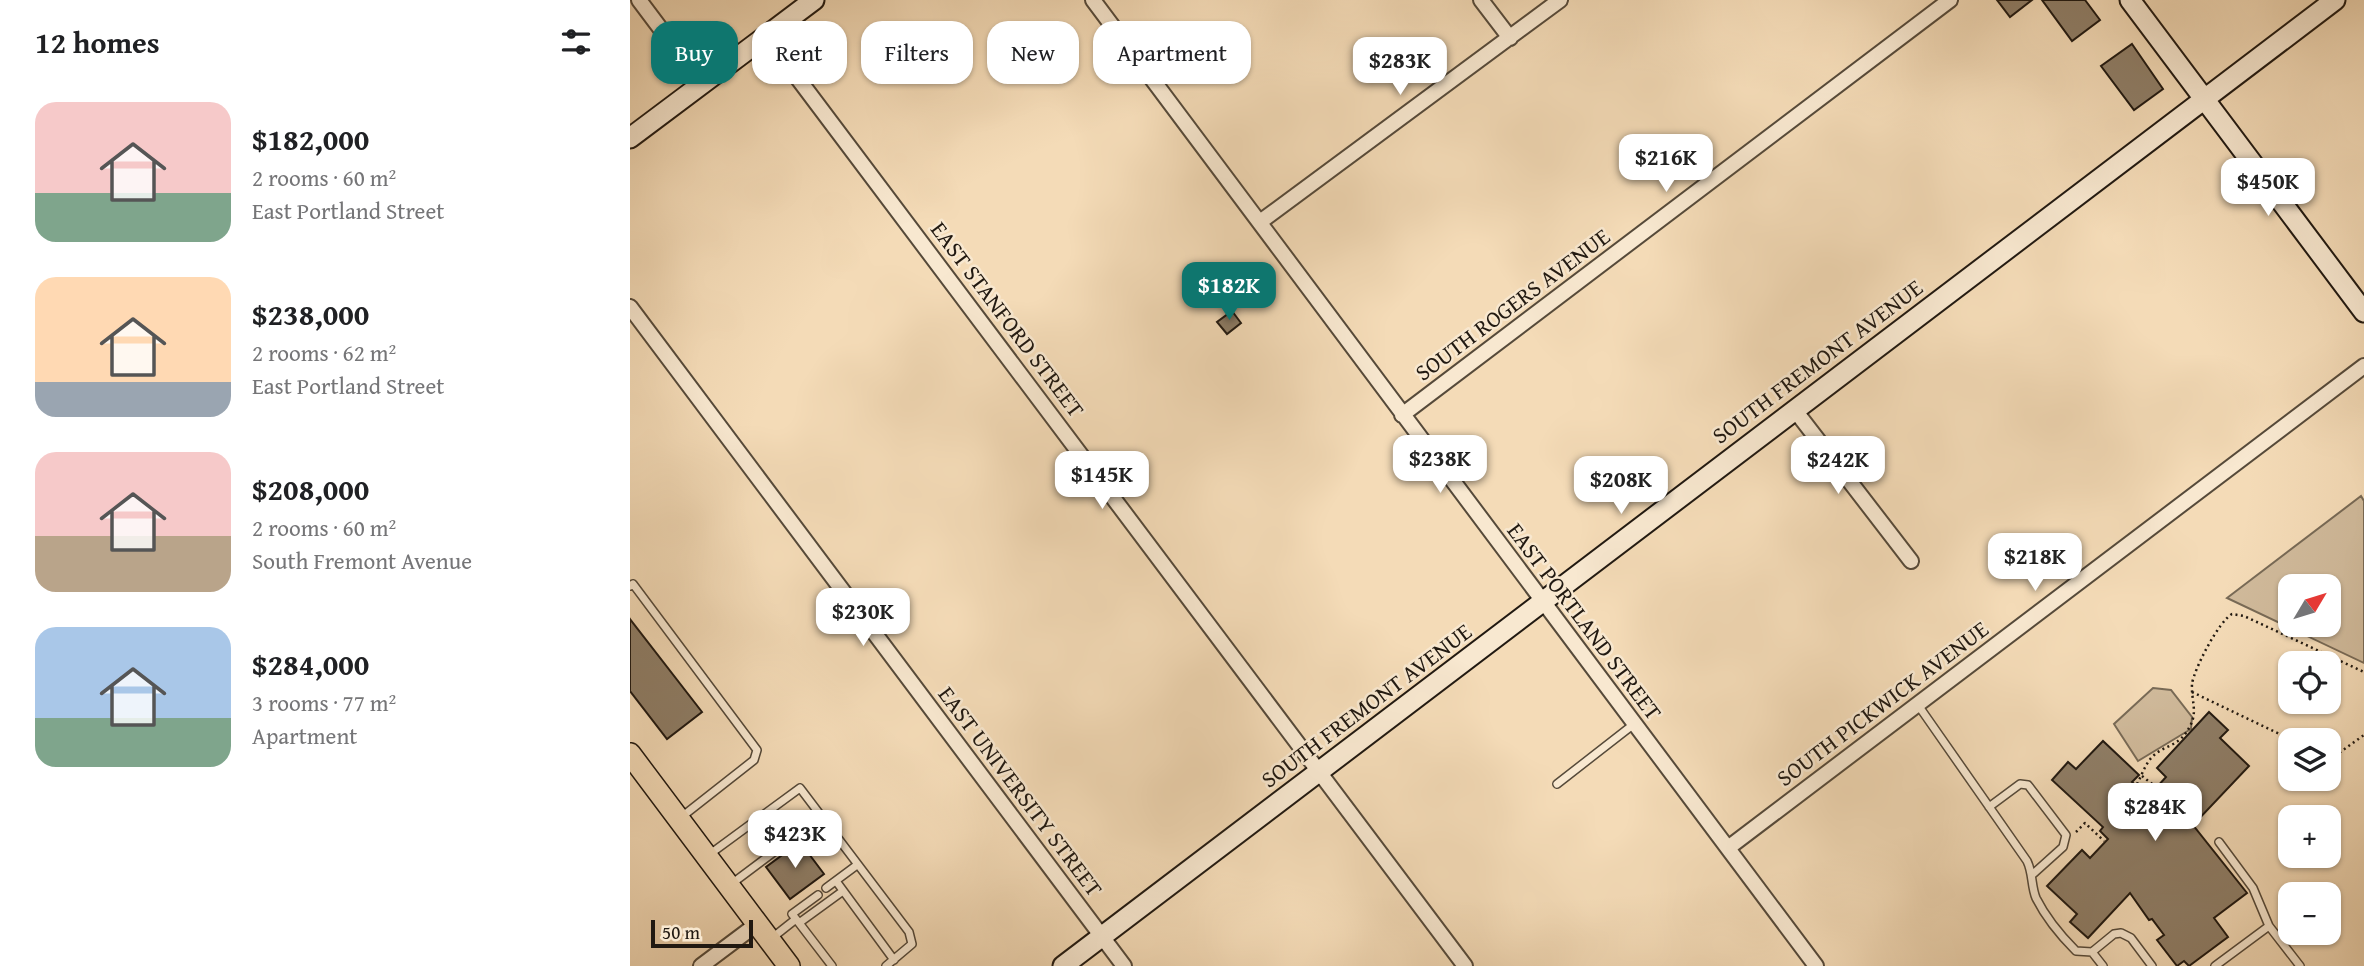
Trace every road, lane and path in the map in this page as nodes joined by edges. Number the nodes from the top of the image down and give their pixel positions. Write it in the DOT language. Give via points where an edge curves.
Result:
graph roads {
  1 [pos="639,0"];
  2 [pos="814,0"];
  3 [pos="1093,0"];
  4 [pos="1481,0"];
  5 [pos="1560,0"];
  6 [pos="1951,0"];
  7 [pos="2130,0"];
  8 [pos="2335,0"];
  9 [pos="655,21"];
  10 [pos="786,21"];
  11 [pos="1510,38"];
  12 [pos="701,84"];
  13 [pos="802,84"];
  14 [pos="2205,99"];
  15 [pos="630,138"];
  16 [pos="1260,222"];
  17 [pos="630,307"];
  18 [pos="2363,311"];
  19 [pos="2364,366"];
  20 [pos="1794,410"];
  21 [pos="1402,415"];
  22 [pos="1910,561"];
  23 [pos="631,583"];
  24 [pos="1542,602"];
  25 [pos="2364,672"];
  26 [pos="2192,692"];
  27 [pos="1918,705"];
  28 [pos="1634,724"];
  29 [pos="2278,733"];
  30 [pos="2364,735"];
  31 [pos="2341,752"];
  32 [pos="630,754"];
  33 [pos="1319,771"];
  34 [pos="2142,776"];
  35 [pos="1557,784"];
  36 [pos="2137,784"];
  37 [pos="2156,787"];
  38 [pos="1989,807"];
  39 [pos="822,816"];
  40 [pos="679,819"];
  41 [pos="2218,842"];
  42 [pos="1728,848"];
  43 [pos="707,857"];
  44 [pos="857,865"];
  45 [pos="2033,874"];
  46 [pos="836,881"];
  47 [pos="729,886"];
  48 [pos="826,888"];
  49 [pos="843,891"];
  50 [pos="818,895"];
  51 [pos="798,921"];
  52 [pos="2269,926"];
  53 [pos="763,932"];
  54 [pos="1101,937"];
  55 [pos="2092,952"];
  56 [pos="894,960"];
  57 [pos="702,966"];
  58 [pos="789,966"];
  59 [pos="832,966"];
  60 [pos="886,966"];
  61 [pos="1063,966"];
  62 [pos="1124,966"];
  63 [pos="1465,966"];
  64 [pos="1816,966"];
  65 [pos="2103,966"];
  66 [pos="2152,966"];
  67 [pos="2215,966"];
  68 [pos="2301,966"];
  1 -- 9 [label="street"];
  2 -- 10 [label="street"];
  3 -- 16 [label="street, EAST PORTLAND STREET"];
  4 -- 11 [label="street"];
  5 -- 11 [label="street"];
  6 -- 21 [label="street, SOUTH ROGERS AVENUE"];
  7 -- 14 [label="street"];
  8 -- 14 [label="street, SOUTH FREMONT AVENUE"];
  11 -- 16 [label="street"];
  12 -- 15 [label="street"];
  13 -- 33 [label="street, EAST STANFORD STREET"];
  14 -- 18 [label="street"];
  14 -- 20 [label="street, SOUTH FREMONT AVENUE"];
  16 -- 21 [label="street, EAST PORTLAND STREET"];
  17 -- 54 [label="street, EAST UNIVERSITY STREET"];
  19 -- 27 [label="street, SOUTH PICKWICK AVENUE"];
  20 -- 22 [label="street"];
  20 -- 24 [label="street, SOUTH FREMONT AVENUE"];
  21 -- 24 [label="street, EAST PORTLAND STREET"];
  23 -- 40 [label="lane" via="757,750 754,760"];
  24 -- 28 [label="street, EAST PORTLAND STREET"];
  24 -- 33 [label="street, SOUTH FREMONT AVENUE"];
  25 -- 26 [label="path" via="2236,613 2219,627 2194,677"];
  26 -- 29 [label="path"];
  26 -- 34 [label="path" via="2195,715 2189,730 2170,748 2154,755"];
  27 -- 38 [label="lane"];
  27 -- 42 [label="street, SOUTH PICKWICK AVENUE"];
  28 -- 35 [label="lane"];
  28 -- 42 [label="street, EAST PORTLAND STREET"];
  30 -- 31 [label="path"];
  32 -- 40 [label="main road"];
  33 -- 54 [label="street, SOUTH FREMONT AVENUE"];
  33 -- 63 [label="street, EAST STANFORD STREET"];
  34 -- 36 [label="path"];
  34 -- 37 [label="path"];
  38 -- 45 [label="lane"];
  38 -- 45 [label="lane" via="2020,784 2028,785 2066,835 2063,847"];
  39 -- 43 [label="lane" via="800,788"];
  39 -- 44 [label="lane"];
  39 -- 47 [label="lane"];
  40 -- 43 [label="main road"];
  41 -- 52 [label="lane" via="2253,888"];
  42 -- 64 [label="street, EAST PORTLAND STREET"];
  43 -- 47 [label="main road"];
  44 -- 46 [label="lane"];
  44 -- 56 [label="lane" via="909,932 912,944"];
  45 -- 55 [label="lane" via="2036,898 2069,944 2076,951"];
  46 -- 48 [label="lane"];
  46 -- 49 [label="lane"];
  47 -- 53 [label="main road"];
  49 -- 51 [label="lane"];
  49 -- 56 [label="lane"];
  50 -- 51 [label="lane" via="792,914"];
  51 -- 53 [label="lane"];
  51 -- 59 [label="lane"];
  52 -- 67 [label="lane"];
  52 -- 68 [label="lane"];
  53 -- 57 [label="street"];
  53 -- 58 [label="main road"];
  54 -- 61 [label="street, SOUTH FREMONT AVENUE"];
  54 -- 62 [label="street, EAST UNIVERSITY STREET"];
  55 -- 65 [label="lane"];
  55 -- 66 [label="lane" via="2121,933"];
  56 -- 60 [label="lane"];
}
